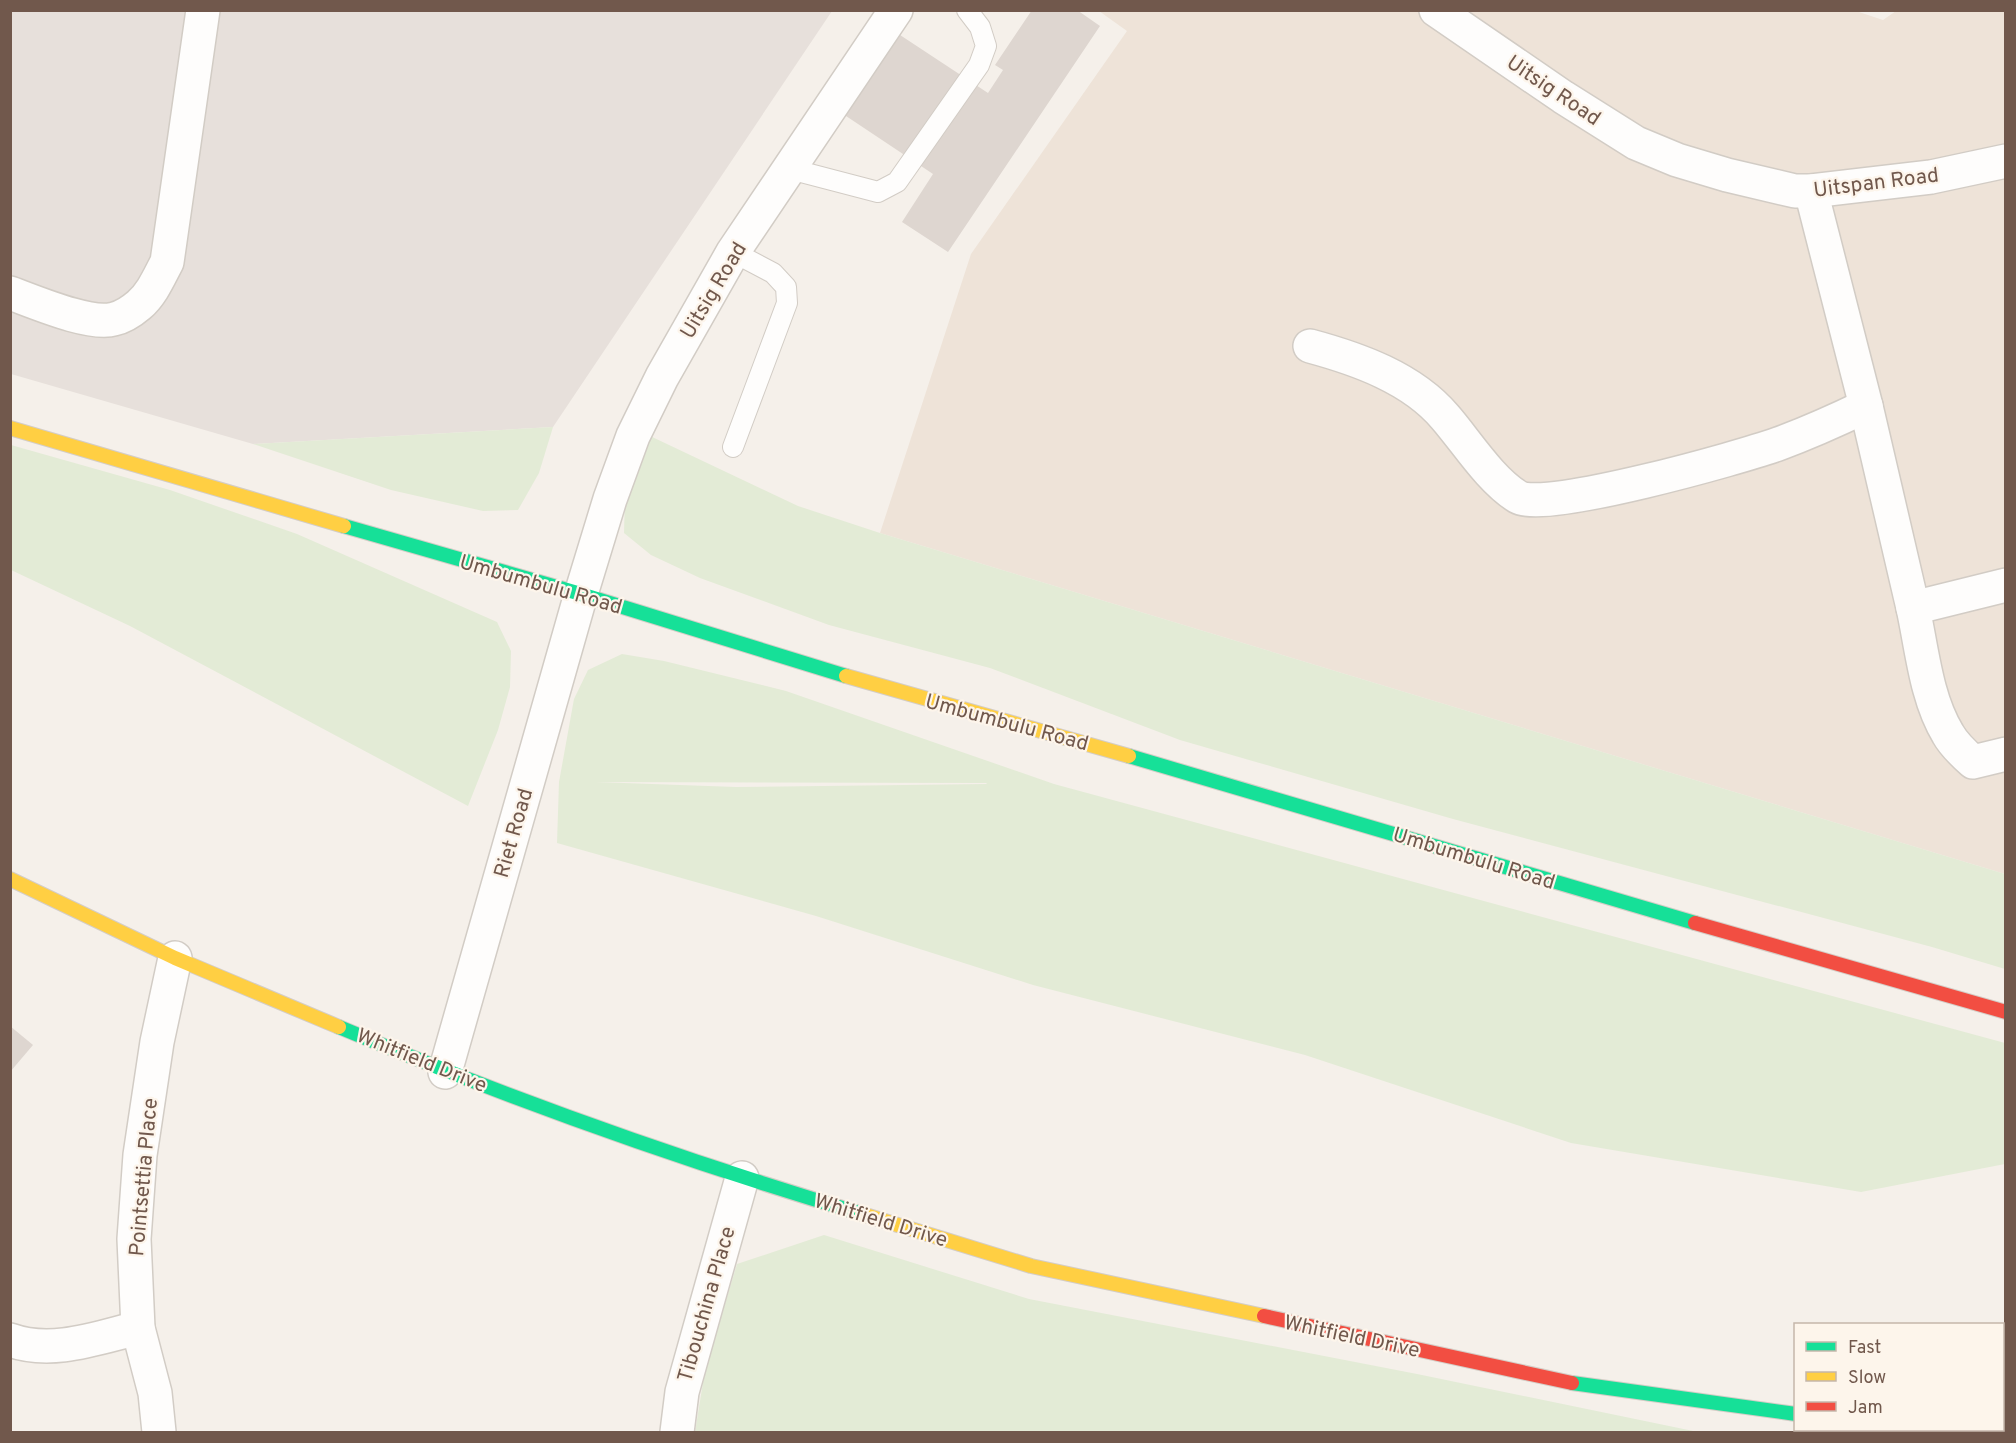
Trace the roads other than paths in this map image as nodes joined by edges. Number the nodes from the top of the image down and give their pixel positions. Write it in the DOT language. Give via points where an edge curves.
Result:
graph roads {
  1 [pos="203,10"];
  2 [pos="896,10"];
  3 [pos="967,10"];
  4 [pos="1436,10"];
  5 [pos="1677,160"];
  6 [pos="2006,161"];
  7 [pos="790,169"];
  8 [pos="1811,191"];
  9 [pos="733,252"];
  10 [pos="10,293"];
  11 [pos="1310,346"];
  12 [pos="1866,406"];
  13 [pos="10,428"];
  14 [pos="733,447"];
  15 [pos="2006,585"];
  16 [pos="581,594"];
  17 [pos="1913,608"];
  18 [pos="2006,754"];
  19 [pos="1973,762"];
  20 [pos="2006,779"];
  21 [pos="10,879"];
  22 [pos="175,957"];
  23 [pos="2006,1012"];
  24 [pos="445,1072"];
  25 [pos="742,1178"];
  26 [pos="138,1328"];
  27 [pos="10,1340"];
  28 [pos="1794,1414"];
  29 [pos="159,1432"];
  30 [pos="677,1432"];
  1 -- 10 [label="street" via="167,262 152,291 139,305 113,320 94,320"];
  2 -- 7 [label="street, Uitsig Road"];
  3 -- 7 [label="lane" via="980,27 986,46 979,65 897,183 878,192"];
  4 -- 5 [label="street, Uitsig Road" via="1636,144"];
  5 -- 8 [label="street, Uitspan Road" via="1795,191"];
  6 -- 8 [label="street, Uitspan Road" via="1931,177"];
  7 -- 9 [label="street, Uitsig Road"];
  8 -- 12 [label="street"];
  9 -- 14 [label="lane" via="773,273 786,287 787,303"];
  9 -- 16 [label="street, Uitsig Road" via="633,436"];
  11 -- 12 [label="street" via="1393,377 1418,392 1444,415 1507,488 1532,501 1559,500 1776,445"];
  12 -- 17 [label="street"];
  13 -- 16 [label="main road, Umbumbulu Road"];
  15 -- 17 [label="street"];
  16 -- 23 [label="main road, Umbumbulu Road" via="892,690"];
  16 -- 24 [label="street, Riet Road"];
  17 -- 19 [label="street" via="1940,719 1960,751"];
  18 -- 19 [label="street"];
  19 -- 20 [label="street"];
  21 -- 22 [label="main road, Whitfield Drive"];
  22 -- 24 [label="main road, Whitfield Drive"];
  22 -- 26 [label="street, Pointsettia Place" via="140,1155 134,1239"];
  24 -- 25 [label="main road, Whitfield Drive"];
  25 -- 28 [label="main road, Whitfield Drive" via="1031,1266 1568,1382"];
  25 -- 30 [label="street, Tibouchina Place" via="682,1392"];
  26 -- 27 [label="street" via="53,1347 26,1346"];
  26 -- 29 [label="street, Pointsettia Place" via="155,1393"];
}
